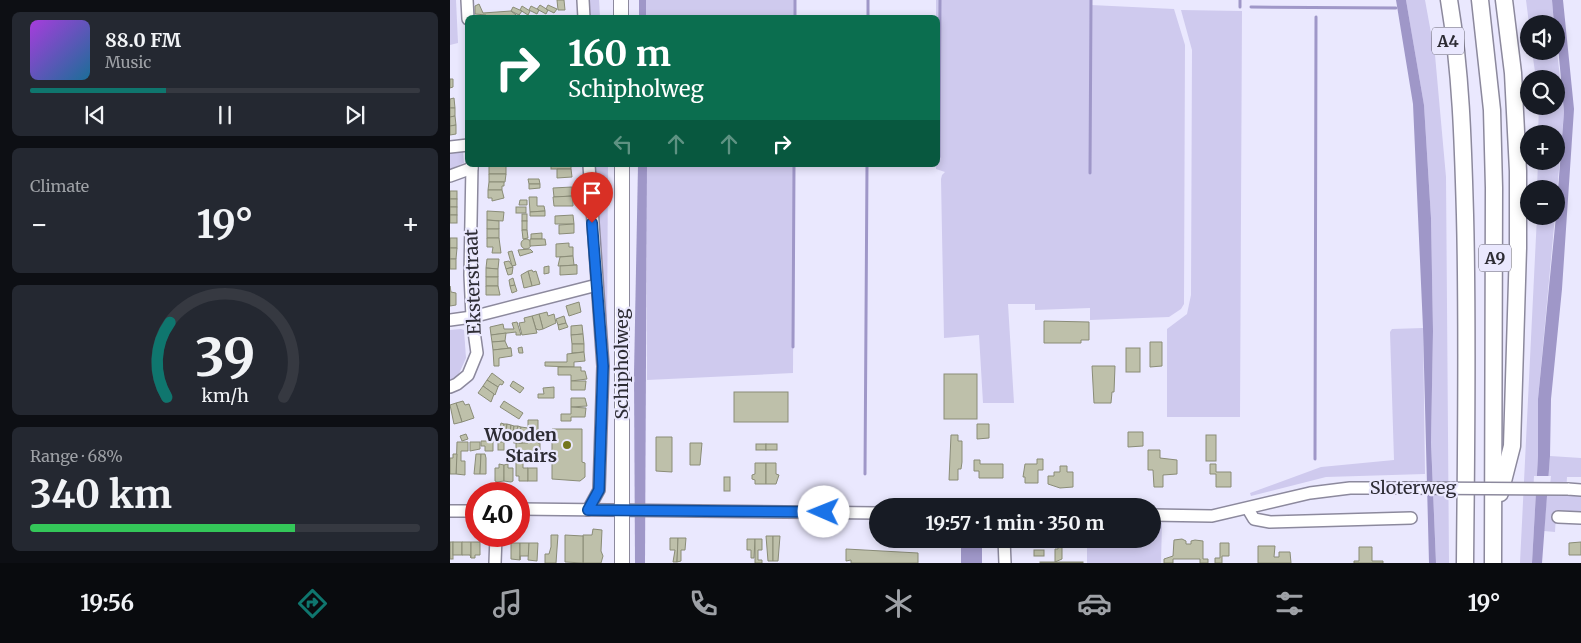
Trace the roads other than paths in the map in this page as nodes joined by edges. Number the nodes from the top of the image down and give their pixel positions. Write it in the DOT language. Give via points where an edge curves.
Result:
graph roads {
  1 [pos="467,0"];
  2 [pos="583,0"];
  3 [pos="622,0"];
  4 [pos="1438,0"];
  5 [pos="1449,0"];
  6 [pos="1480,0"];
  7 [pos="1504,0"];
  8 [pos="468,15"];
  9 [pos="584,15"];
  10 [pos="622,15"];
  11 [pos="1459,82"];
  12 [pos="465,145"];
  13 [pos="450,146"];
  14 [pos="472,167"];
  15 [pos="589,167"];
  16 [pos="622,167"];
  17 [pos="450,176"];
  18 [pos="597,285"];
  19 [pos="472,317"];
  20 [pos="450,320"];
  21 [pos="450,387"];
  22 [pos="1581,490"];
  23 [pos="530,509"];
  24 [pos="626,509"];
  25 [pos="1248,509"];
  26 [pos="465,510"];
  27 [pos="588,510"];
  28 [pos="450,511"];
  29 [pos="869,513"];
  30 [pos="1161,515"];
  31 [pos="1494,517"];
  32 [pos="1558,517"];
  33 [pos="1411,518"];
  34 [pos="1581,518"];
  35 [pos="496,547"];
  36 [pos="1004,548"];
  37 [pos="495,563"];
  38 [pos="622,563"];
  39 [pos="1004,563"];
  40 [pos="1465,563"];
  41 [pos="1494,563"];
  1 -- 8 [label="street"];
  2 -- 9 [label="street"];
  3 -- 10 [label="main road"];
  4 -- 11 [label="highway, A4"];
  5 -- 11 [label="highway, A9"];
  6 -- 31 [label="highway, A9" via="1493,130"];
  7 -- 31 [label="highway, A9" via="1513,73 1518,172 1518,300 1512,446"];
  11 -- 40 [label="highway, A9" via="1467,294"];
  12 -- 13 [label="street"];
  14 -- 17 [label="street"];
  14 -- 19 [label="street, Eksterstraat"];
  15 -- 18 [label="street, Schipholweg"];
  16 -- 24 [label="main road, Schipholweg"];
  18 -- 19 [label="street"];
  18 -- 27 [label="street, Schipholweg" via="603,366 599,490"];
  19 -- 20 [label="street"];
  19 -- 21 [label="street, Eksterstraat" via="477,353 468,375"];
  22 -- 25 [label="street, Sloterweg, bridge" via="1350,488 1310,493"];
  23 -- 27 [label="street"];
  24 -- 27 [label="street"];
  24 -- 29 [label="street"];
  24 -- 38 [label="main road, Schipholweg"];
  25 -- 30 [label="street, Sloterweg" via="1212,516"];
  25 -- 33 [label="street, Sloterweg" via="1254,519 1270,522"];
  26 -- 28 [label="street"];
  31 -- 41 [label="highway, A9"];
  32 -- 34 [label="street"];
  35 -- 37 [label="street"];
  36 -- 39 [label="street"];
}
